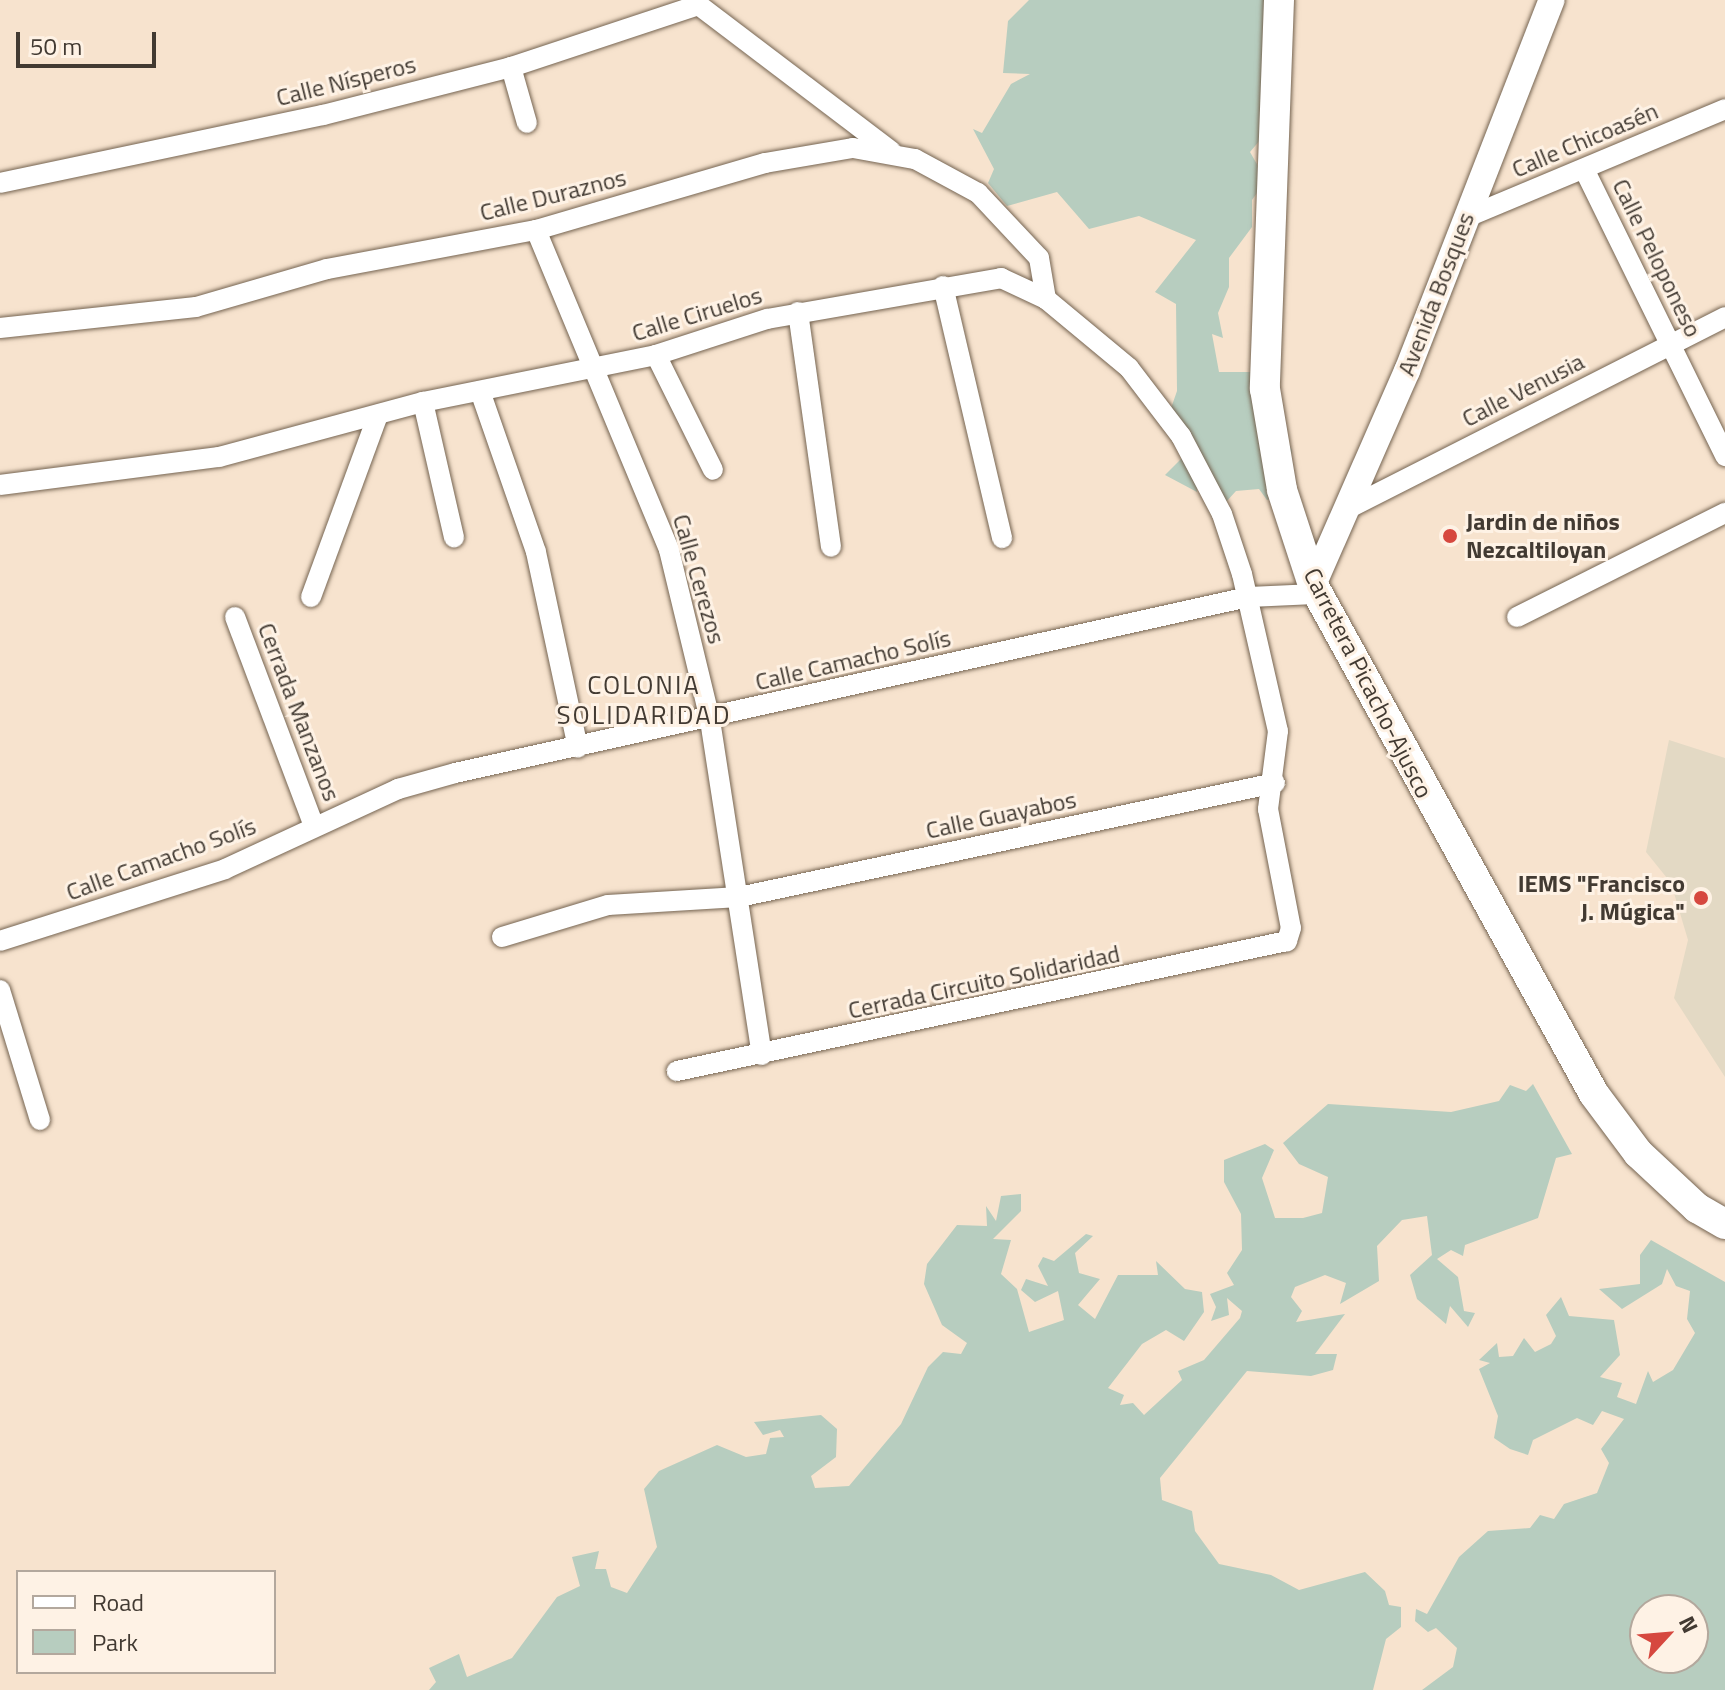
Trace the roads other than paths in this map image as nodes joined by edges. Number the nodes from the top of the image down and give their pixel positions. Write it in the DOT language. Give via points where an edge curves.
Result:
graph roads {
  1 [pos="1279,0"];
  2 [pos="1552,0"];
  3 [pos="695,2"];
  4 [pos="511,67"];
  5 [pos="1725,109"];
  6 [pos="527,123"];
  7 [pos="891,151"];
  8 [pos="1584,169"];
  9 [pos="0,183"];
  10 [pos="1465,218"];
  11 [pos="536,230"];
  12 [pos="943,286"];
  13 [pos="1046,299"];
  14 [pos="798,312"];
  15 [pos="1725,317"];
  16 [pos="0,328"];
  17 [pos="1670,344"];
  18 [pos="656,355"];
  19 [pos="594,370"];
  20 [pos="480,391"];
  21 [pos="423,402"];
  22 [pos="378,415"];
  23 [pos="1725,456"];
  24 [pos="713,470"];
  25 [pos="0,485"];
  26 [pos="1345,510"];
  27 [pos="1725,513"];
  28 [pos="454,537"];
  29 [pos="1002,538"];
  30 [pos="831,547"];
  31 [pos="1314,589"];
  32 [pos="311,597"];
  33 [pos="1248,597"];
  34 [pos="235,617"];
  35 [pos="1517,617"];
  36 [pos="710,720"];
  37 [pos="578,748"];
  38 [pos="1275,783"];
  39 [pos="314,826"];
  40 [pos="739,897"];
  41 [pos="1291,928"];
  42 [pos="502,937"];
  43 [pos="0,941"];
  44 [pos="0,990"];
  45 [pos="762,1055"];
  46 [pos="677,1071"];
  47 [pos="40,1120"];
  48 [pos="1725,1224"];
  1 -- 31 [label="main road, Carretera Picacho-Ajusco" via="1265,389 1282,490"];
  2 -- 10 [label="street, Avenida Bosques"];
  3 -- 4 [label="street, Calle Nísperos"];
  3 -- 7 [label="street"];
  4 -- 6 [label="street"];
  4 -- 9 [label="street, Calle Nísperos" via="323,115"];
  5 -- 8 [label="street, Calle Chicoasén"];
  7 -- 11 [label="street, Calle Duraznos" via="853,148 765,163"];
  7 -- 13 [label="street, Calle Duraznos" via="940,170 997,208 1039,258"];
  8 -- 10 [label="street, Calle Chicoasén"];
  8 -- 17 [label="street, Calle Peloponeso"];
  10 -- 26 [label="street, Avenida Bosques"];
  11 -- 16 [label="street, Calle Duraznos" via="327,269 196,307"];
  11 -- 19 [label="street, Calle Cerezos"];
  12 -- 13 [label="street, Calle Ciruelos" via="1001,278"];
  12 -- 14 [label="street, Calle Ciruelos"];
  12 -- 29 [label="street"];
  13 -- 33 [label="street, Calle Ciruelos" via="1129,368 1181,436 1222,514"];
  14 -- 18 [label="street, Calle Ciruelos"];
  14 -- 30 [label="street"];
  15 -- 17 [label="street, Calle Venusia"];
  17 -- 23 [label="street, Calle Peloponeso"];
  17 -- 26 [label="street, Calle Venusia"];
  18 -- 19 [label="street, Calle Ciruelos"];
  18 -- 24 [label="street"];
  19 -- 20 [label="street, Calle Ciruelos"];
  19 -- 36 [label="street, Calle Cerezos" via="669,550"];
  20 -- 21 [label="street, Calle Ciruelos"];
  20 -- 37 [label="street" via="536,552"];
  21 -- 22 [label="street, Calle Ciruelos"];
  21 -- 28 [label="street"];
  22 -- 25 [label="street, Calle Ciruelos" via="219,457"];
  22 -- 32 [label="street"];
  26 -- 31 [label="street, Avenida Bosques"];
  27 -- 35 [label="street"];
  31 -- 33 [label="street, Calle Camacho Solís"];
  31 -- 48 [label="main road, Carretera Picacho-Ajusco" via="1594,1094 1638,1153 1697,1208"];
  33 -- 36 [label="street, Calle Camacho Solís"];
  33 -- 38 [label="street, Calle Ciruelos" via="1278,731"];
  34 -- 39 [label="street, Cerrada Manzanos"];
  36 -- 37 [label="street, Calle Camacho Solís"];
  36 -- 40 [label="street, Calle Cerezos"];
  37 -- 39 [label="street, Calle Camacho Solís" via="398,789"];
  38 -- 40 [label="street, Calle Guayabos"];
  38 -- 41 [label="street, Calle Ciruelos" via="1268,809"];
  39 -- 43 [label="street, Calle Camacho Solís" via="225,869"];
  40 -- 42 [label="street, Calle Guayabos" via="608,905"];
  40 -- 45 [label="street, Calle Cerezos"];
  41 -- 45 [label="street, Cerrada Circuito Solidaridad" via="1274,948"];
  44 -- 47 [label="street"];
  45 -- 46 [label="street, Cerrada Circuito Solidaridad"];
}
